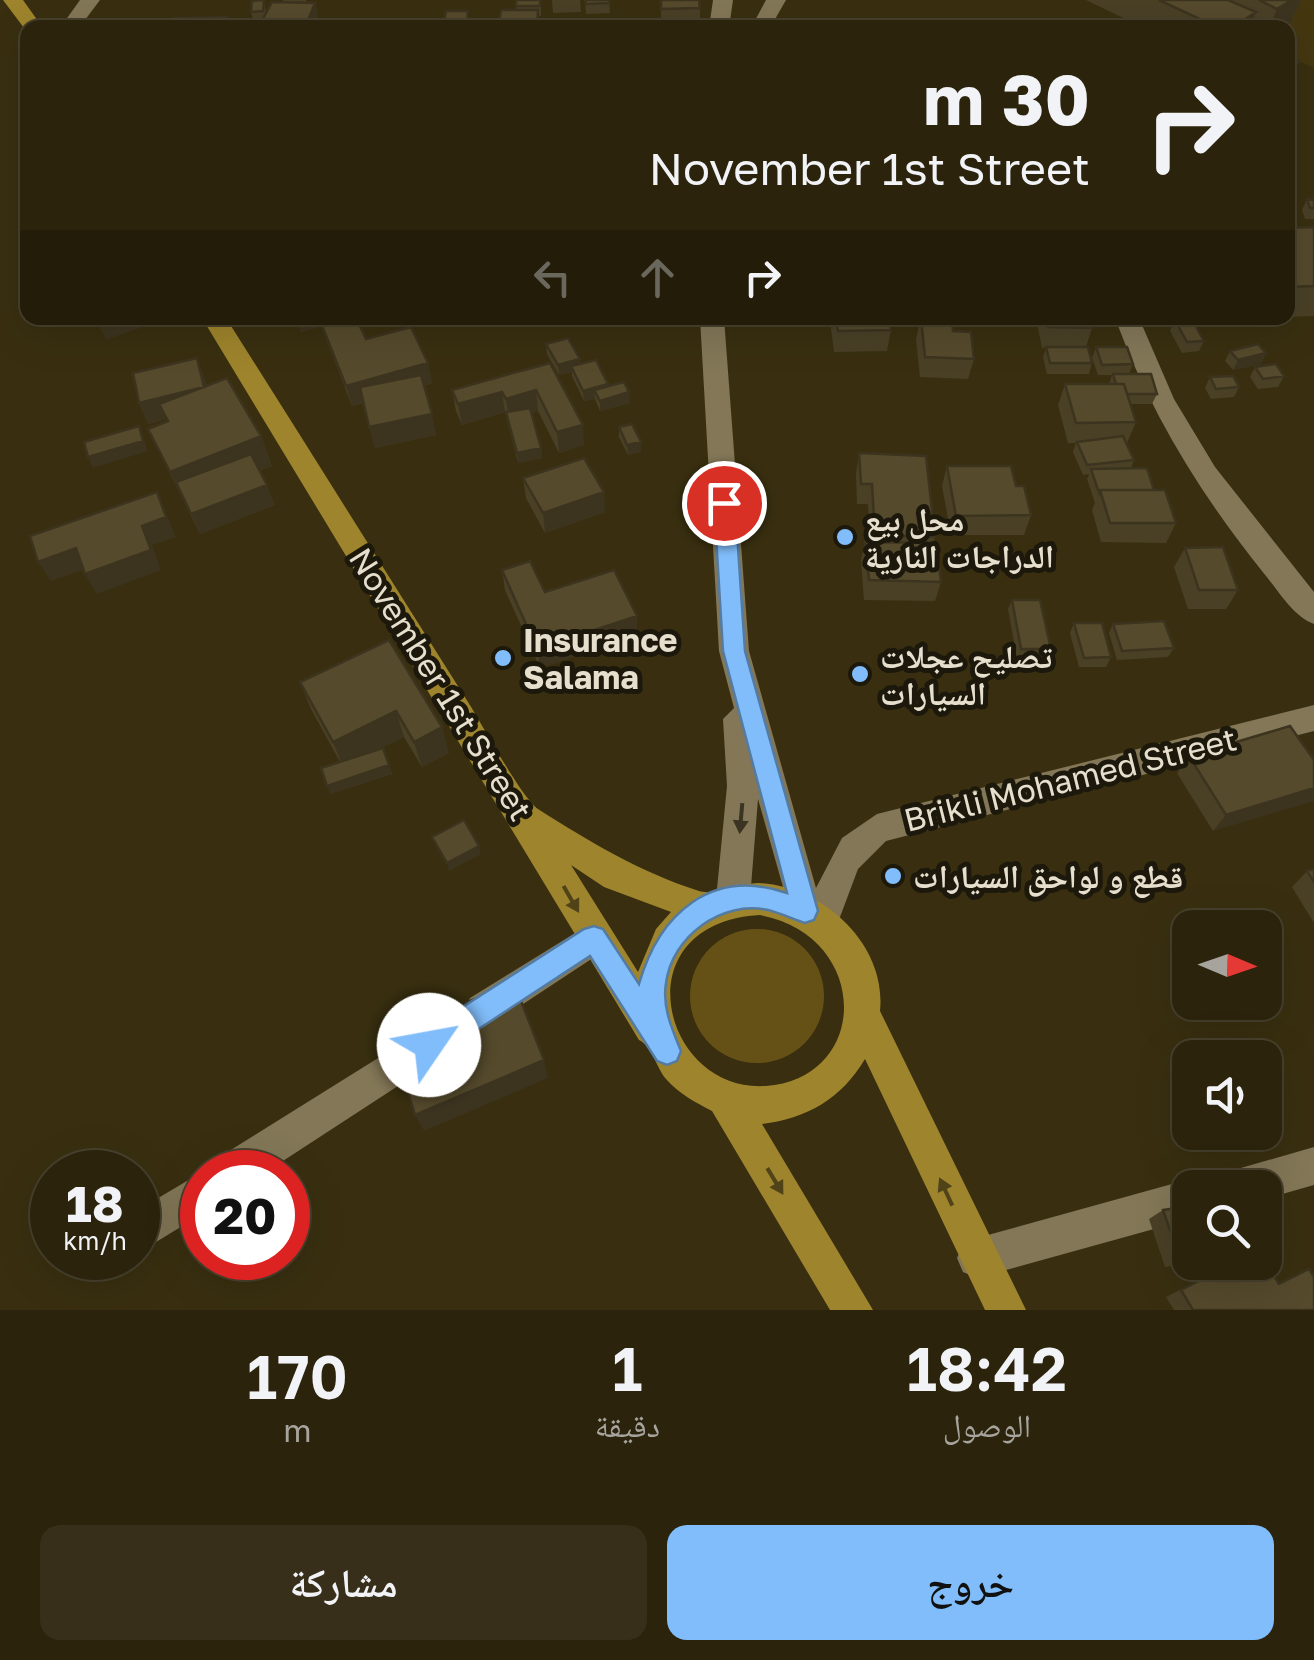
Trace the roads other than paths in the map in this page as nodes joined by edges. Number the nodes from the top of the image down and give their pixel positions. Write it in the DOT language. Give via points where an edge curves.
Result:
graph roads {
  1 [pos="218,325"];
  2 [pos="712,325"];
  3 [pos="1130,325"];
  4 [pos="1314,612"];
  5 [pos="734,651"];
  6 [pos="1314,718"];
  7 [pos="522,815"];
  8 [pos="719,904"];
  9 [pos="814,916"];
  10 [pos="594,938"];
  11 [pos="863,1016"];
  12 [pos="667,1051"];
  13 [pos="724,1098"];
  14 [pos="266,1150"];
  15 [pos="1314,1166"];
  16 [pos="1282,1175"];
  17 [pos="1172,1205"];
  18 [pos="977,1258"];
  19 [pos="853,1310"];
  20 [pos="1006,1310"];
  1 -- 7 [label="main road, November 1st Street"];
  2 -- 5 [label="street"];
  3 -- 4 [label="street" via="1182,444"];
  5 -- 8 [label="street, one-way" via="743,786"];
  5 -- 9 [label="street"];
  6 -- 9 [label="street, Brikli Mohamed Street" via="877,828 852,846"];
  7 -- 8 [label="main road" via="616,876"];
  7 -- 10 [label="main road, November 1st Street, one-way"];
  8 -- 9 [label="main road" via="765,898"];
  8 -- 12 [label="main road" via="679,928 660,954 652,985 654,1018"];
  9 -- 11 [label="main road" via="846,948 860,980"];
  10 -- 12 [label="main road, November 1st Street"];
  10 -- 14 [label="street"];
  11 -- 13 [label="main road" via="852,1050 831,1078 799,1098 763,1105"];
  18 -- 11 [label="main road, one-way"];
  12 -- 13 [label="main road" via="692,1079"];
  13 -- 19 [label="main road, one-way"];
  15 -- 16 [label="street"];
  17 -- 18 [label="street"];
  18 -- 20 [label="main road"];
}
